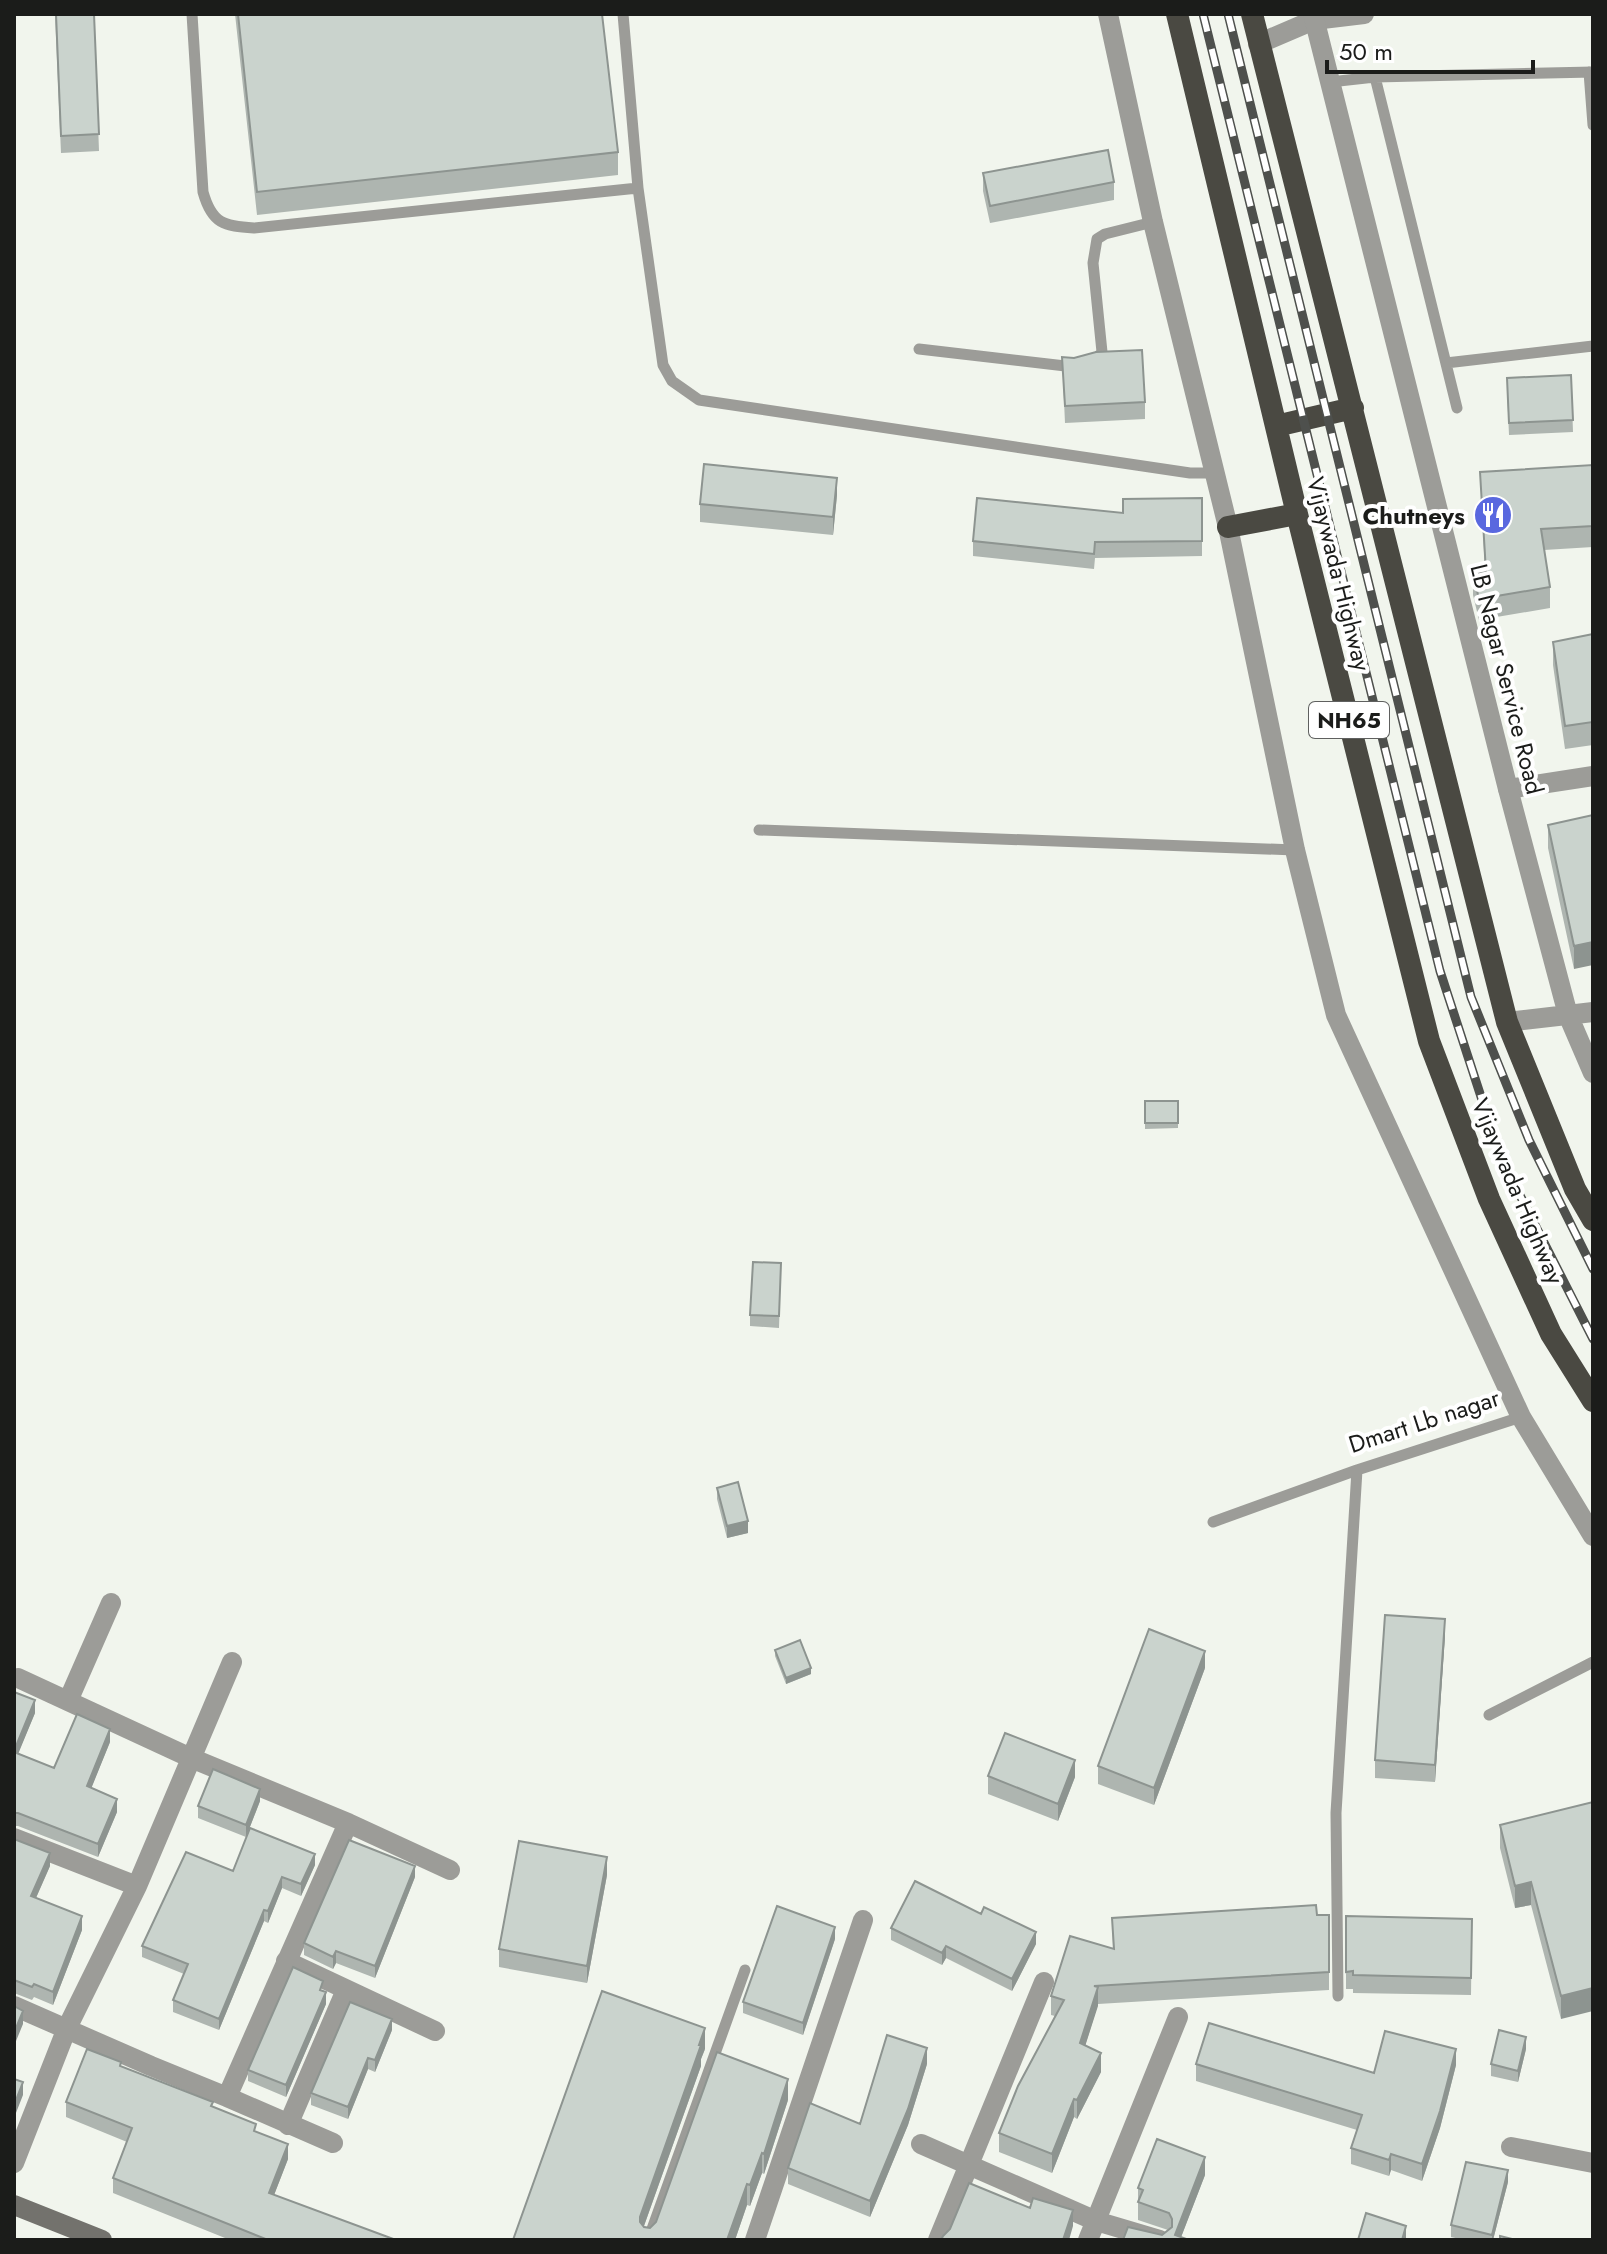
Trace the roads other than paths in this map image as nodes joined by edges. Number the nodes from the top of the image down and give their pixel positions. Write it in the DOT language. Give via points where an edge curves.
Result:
graph roads {
  1 [pos="192,14"];
  2 [pos="623,14"];
  3 [pos="1108,14"];
  4 [pos="1177,14"];
  5 [pos="1252,14"];
  6 [pos="1364,14"];
  7 [pos="1314,17"];
  8 [pos="1258,44"];
  9 [pos="1591,72"];
  10 [pos="1375,77"];
  11 [pos="1330,82"];
  12 [pos="1593,125"];
  13 [pos="638,188"];
  14 [pos="1153,222"];
  15 [pos="1593,346"];
  16 [pos="919,349"];
  17 [pos="1446,363"];
  18 [pos="1353,408"];
  19 [pos="1457,408"];
  20 [pos="1276,426"];
  21 [pos="1215,473"];
  22 [pos="1297,514"];
  23 [pos="1228,527"];
  24 [pos="1593,776"];
  25 [pos="1508,789"];
  26 [pos="759,830"];
  27 [pos="1295,850"];
  28 [pos="1593,1012"];
  29 [pos="1568,1015"];
  30 [pos="1507,1022"];
  31 [pos="1593,1073"];
  32 [pos="1593,1220"];
  33 [pos="1593,1401"];
  34 [pos="1521,1417"];
  35 [pos="1357,1470"];
  36 [pos="1213,1522"];
  37 [pos="1593,1536"];
  38 [pos="111,1603"];
  39 [pos="232,1662"];
  40 [pos="1593,1662"];
  41 [pos="18,1678"];
  42 [pos="68,1701"];
  43 [pos="1489,1715"];
  44 [pos="191,1758"];
  45 [pos="348,1823"];
  46 [pos="14,1838"];
  47 [pos="450,1870"];
  48 [pos="137,1886"];
  49 [pos="863,1920"];
  50 [pos="286,1961"];
  51 [pos="745,1970"];
  52 [pos="1044,1982"];
  53 [pos="346,1990"];
  54 [pos="1338,1996"];
  55 [pos="14,2006"];
  56 [pos="1178,2017"];
  57 [pos="67,2028"];
  58 [pos="435,2031"];
  59 [pos="227,2097"];
  60 [pos="288,2125"];
  61 [pos="333,2143"];
  62 [pos="921,2144"];
  63 [pos="1511,2147"];
  64 [pos="14,2163"];
  65 [pos="1593,2163"];
  66 [pos="969,2164"];
  67 [pos="14,2205"];
  68 [pos="1092,2230"];
  69 [pos="102,2240"];
  70 [pos="648,2240"];
  71 [pos="755,2240"];
  72 [pos="938,2240"];
  73 [pos="1160,2240"];
  1 -- 13 [label="lane" via="203,192 215,217 227,226 254,228"];
  2 -- 13 [label="lane"];
  3 -- 14 [label="street"];
  4 -- 20 [label="highway, Vijaywada Highway / NH65"];
  5 -- 8 [label="highway"];
  6 -- 7 [label="street"];
  7 -- 8 [label="street"];
  7 -- 11 [label="street, LB Nagar Service Road"];
  8 -- 18 [label="highway"];
  9 -- 10 [label="lane"];
  9 -- 12 [label="lane"];
  10 -- 11 [label="lane"];
  10 -- 17 [label="lane"];
  11 -- 25 [label="street, LB Nagar Service Road"];
  13 -- 21 [label="lane" via="663,365 672,381 699,400"];
  14 -- 16 [label="lane" via="1097,239 1093,263 1102,352 1096,361 1072,367"];
  14 -- 21 [label="street"];
  15 -- 17 [label="lane"];
  17 -- 19 [label="lane"];
  18 -- 20 [label="highway"];
  18 -- 30 [label="highway"];
  20 -- 22 [label="highway, Vijaywada Highway / NH65"];
  21 -- 23 [label="street"];
  22 -- 23 [label="highway"];
  22 -- 33 [label="highway, Vijaywada Highway / NH65" via="1429,1041 1489,1199 1551,1334"];
  23 -- 27 [label="street"];
  24 -- 25 [label="street"];
  25 -- 29 [label="street, LB Nagar Service Road"];
  26 -- 27 [label="lane"];
  27 -- 34 [label="street" via="1336,1015"];
  28 -- 29 [label="street"];
  29 -- 30 [label="street"];
  29 -- 31 [label="street, LB Nagar Service Road"];
  30 -- 32 [label="highway" via="1575,1189"];
  34 -- 35 [label="lane, Dmart Lb nagar"];
  34 -- 37 [label="street, Dmart Lb nagar"];
  35 -- 36 [label="lane, Dmart Lb nagar"];
  35 -- 54 [label="lane" via="1336,1813"];
  38 -- 42 [label="street"];
  39 -- 44 [label="street"];
  40 -- 43 [label="lane"];
  41 -- 42 [label="street"];
  42 -- 44 [label="street"];
  44 -- 45 [label="street"];
  44 -- 48 [label="street"];
  45 -- 47 [label="street"];
  45 -- 50 [label="street"];
  46 -- 48 [label="street"];
  48 -- 57 [label="street"];
  49 -- 71 [label="street"];
  50 -- 53 [label="street"];
  50 -- 59 [label="street"];
  51 -- 70 [label="lane"];
  52 -- 66 [label="street"];
  53 -- 58 [label="street"];
  53 -- 60 [label="street"];
  55 -- 57 [label="street"];
  56 -- 68 [label="street"];
  57 -- 59 [label="street"];
  57 -- 64 [label="street"];
  59 -- 60 [label="street"];
  60 -- 61 [label="street"];
  62 -- 66 [label="street"];
  63 -- 65 [label="street"];
  66 -- 68 [label="street"];
  66 -- 72 [label="street"];
  67 -- 69 [label="main road"];
  68 -- 73 [label="street"];
}
